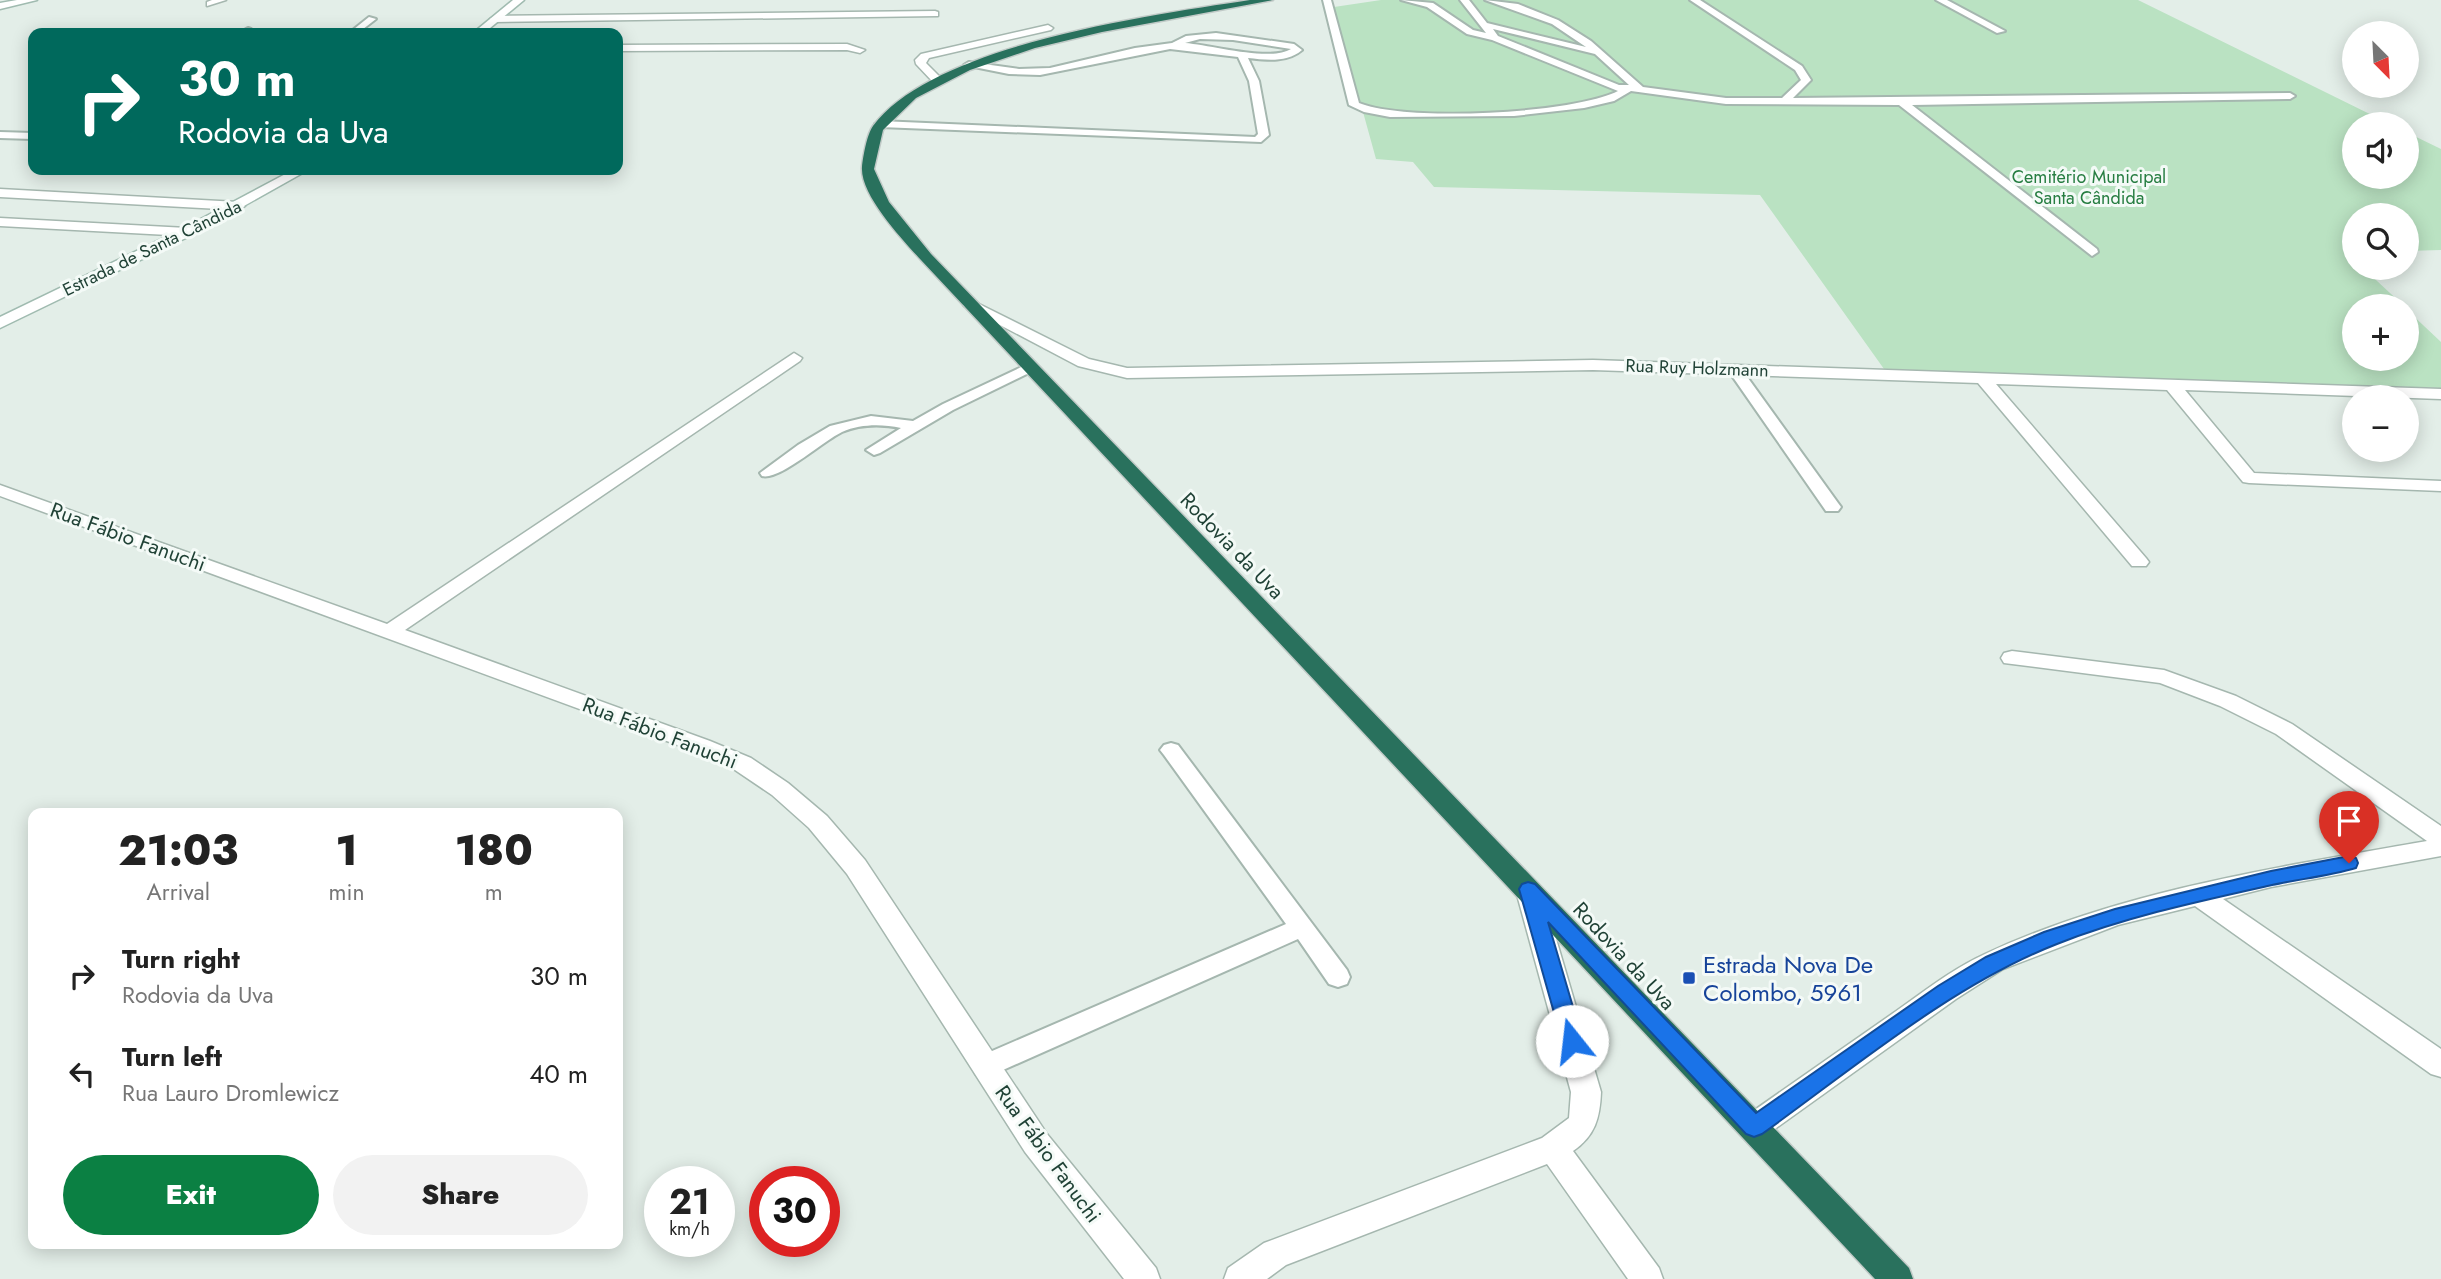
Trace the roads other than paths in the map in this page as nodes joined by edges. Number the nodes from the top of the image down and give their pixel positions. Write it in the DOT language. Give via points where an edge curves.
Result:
graph roads {
  1 [pos="32,0"];
  2 [pos="221,0"];
  3 [pos="519,0"];
  4 [pos="908,0"];
  5 [pos="1268,0"];
  6 [pos="1327,0"];
  7 [pos="1405,0"];
  8 [pos="1482,0"];
  9 [pos="1489,0"];
  10 [pos="1694,0"];
  11 [pos="1940,0"];
  12 [pos="1467,2"];
  13 [pos="7,3"];
  14 [pos="210,5"];
  15 [pos="612,9"];
  16 [pos="907,14"];
  17 [pos="935,14"];
  18 [pos="604,18"];
  19 [pos="372,19"];
  20 [pos="495,19"];
  21 [pos="1482,24"];
  22 [pos="360,28"];
  23 [pos="484,28"];
  24 [pos="1048,28"];
  25 [pos="2000,31"];
  26 [pos="1495,38"];
  27 [pos="1175,45"];
  28 [pos="623,48"];
  29 [pos="860,50"];
  30 [pos="1600,52"];
  31 [pos="1241,53"];
  32 [pos="969,65"];
  33 [pos="937,80"];
  34 [pos="1621,87"];
  35 [pos="1640,90"];
  36 [pos="2290,96"];
  37 [pos="1785,101"];
  38 [pos="1902,102"];
  39 [pos="880,124"];
  40 [pos="0,135"];
  41 [pos="28,136"];
  42 [pos="293,175"];
  43 [pos="0,193"];
  44 [pos="238,206"];
  45 [pos="0,222"];
  46 [pos="187,232"];
  47 [pos="2092,252"];
  48 [pos="969,303"];
  49 [pos="0,323"];
  50 [pos="794,358"];
  51 [pos="1030,367"];
  52 [pos="1735,370"];
  53 [pos="1983,379"];
  54 [pos="2172,385"];
  55 [pos="2441,394"];
  56 [pos="915,426"];
  57 [pos="874,450"];
  58 [pos="768,473"];
  59 [pos="2441,486"];
  60 [pos="0,490"];
  61 [pos="1832,507"];
  62 [pos="2139,562"];
  63 [pos="388,632"];
  64 [pos="2012,658"];
  65 [pos="1171,750"];
  66 [pos="2441,838"];
  67 [pos="2441,847"];
  68 [pos="1528,889"];
  69 [pos="2198,895"];
  70 [pos="1302,927"];
  71 [pos="1338,977"];
  72 [pos="2441,1065"];
  73 [pos="985,1066"];
  74 [pos="1754,1127"];
  75 [pos="1553,1148"];
  76 [pos="1144,1279"];
  77 [pos="1240,1279"];
  78 [pos="1647,1279"];
  79 [pos="1897,1279"];
  1 -- 13 [label="street"];
  2 -- 14 [label="street"];
  3 -- 20 [label="street"];
  4 -- 16 [label="street"];
  5 -- 32 [label="highway, Rodovia da Uva" via="1056,40"];
  6 -- 34 [label="lane" via="1354,105 1369,111 1517,112 1598,102 1623,94 1626,91"];
  7 -- 26 [label="lane" via="1430,5 1471,32"];
  8 -- 12 [label="lane"];
  9 -- 30 [label="lane" via="1539,13"];
  10 -- 37 [label="lane" via="1799,68 1806,80"];
  11 -- 25 [label="lane"];
  12 -- 21 [label="lane"];
  15 -- 18 [label="street"];
  16 -- 17 [label="street"];
  16 -- 18 [label="street" via="726,12"];
  18 -- 20 [label="street"];
  19 -- 22 [label="lane"];
  20 -- 23 [label="street"];
  21 -- 26 [label="lane"];
  21 -- 30 [label="lane"];
  24 -- 33 [label="street" via="920,60"];
  26 -- 34 [label="lane"];
  27 -- 31 [label="lane"];
  27 -- 31 [label="lane" via="1191,37 1220,37 1297,50 1281,57"];
  27 -- 32 [label="lane" via="1047,72"];
  28 -- 29 [label="street"];
  30 -- 35 [label="lane"];
  31 -- 39 [label="lane" via="1254,81 1264,135 1257,140"];
  32 -- 33 [label="highway, Rodovia da Uva"];
  33 -- 39 [label="highway, Rodovia da Uva"];
  34 -- 35 [label="lane"];
  35 -- 37 [label="lane" via="1726,101"];
  36 -- 38 [label="lane"];
  37 -- 38 [label="lane"];
  38 -- 47 [label="lane"];
  39 -- 48 [label="highway, Rodovia da Uva" via="867,153 873,187 896,222"];
  40 -- 41 [label="lane"];
  42 -- 44 [label="street, Estrada de Santa Cândida"];
  43 -- 44 [label="street"];
  44 -- 46 [label="street, Estrada de Santa Cândida"];
  45 -- 46 [label="street"];
  46 -- 49 [label="street, Estrada de Santa Cândida"];
  48 -- 51 [label="highway, Rodovia da Uva"];
  48 -- 52 [label="street, Rua Ruy Holzmann" via="1084,363 1127,373 1531,364"];
  50 -- 63 [label="street"];
  51 -- 56 [label="lane"];
  51 -- 68 [label="highway, Rodovia da Uva"];
  52 -- 53 [label="street, Rua Ruy Holzmann"];
  52 -- 61 [label="lane"];
  53 -- 54 [label="street, Rua Ruy Holzmann"];
  53 -- 62 [label="street"];
  54 -- 55 [label="street, Rua Ruy Holzmann"];
  54 -- 59 [label="street" via="2249,478"];
  56 -- 57 [label="lane"];
  56 -- 58 [label="lane" via="884,419 851,422"];
  60 -- 63 [label="street, Rua Fábio Fanuchi"];
  63 -- 73 [label="street, Rua Fábio Fanuchi" via="702,746 743,764 780,789 818,822 856,867"];
  64 -- 66 [label="street" via="2164,677 2228,701 2284,729"];
  65 -- 70 [label="lane"];
  67 -- 69 [label="street"];
  68 -- 74 [label="highway, Rodovia da Uva"];
  68 -- 75 [label="street" via="1586,1092 1586,1112 1579,1131"];
  69 -- 72 [label="street"];
  69 -- 74 [label="street" via="2115,916 1993,962"];
  70 -- 71 [label="lane"];
  70 -- 73 [label="lane"];
  73 -- 76 [label="street, Rua Fábio Fanuchi" via="1062,1178"];
  74 -- 79 [label="highway, Rodovia da Uva"];
  75 -- 77 [label="street" via="1275,1254"];
  75 -- 78 [label="street"];
}
